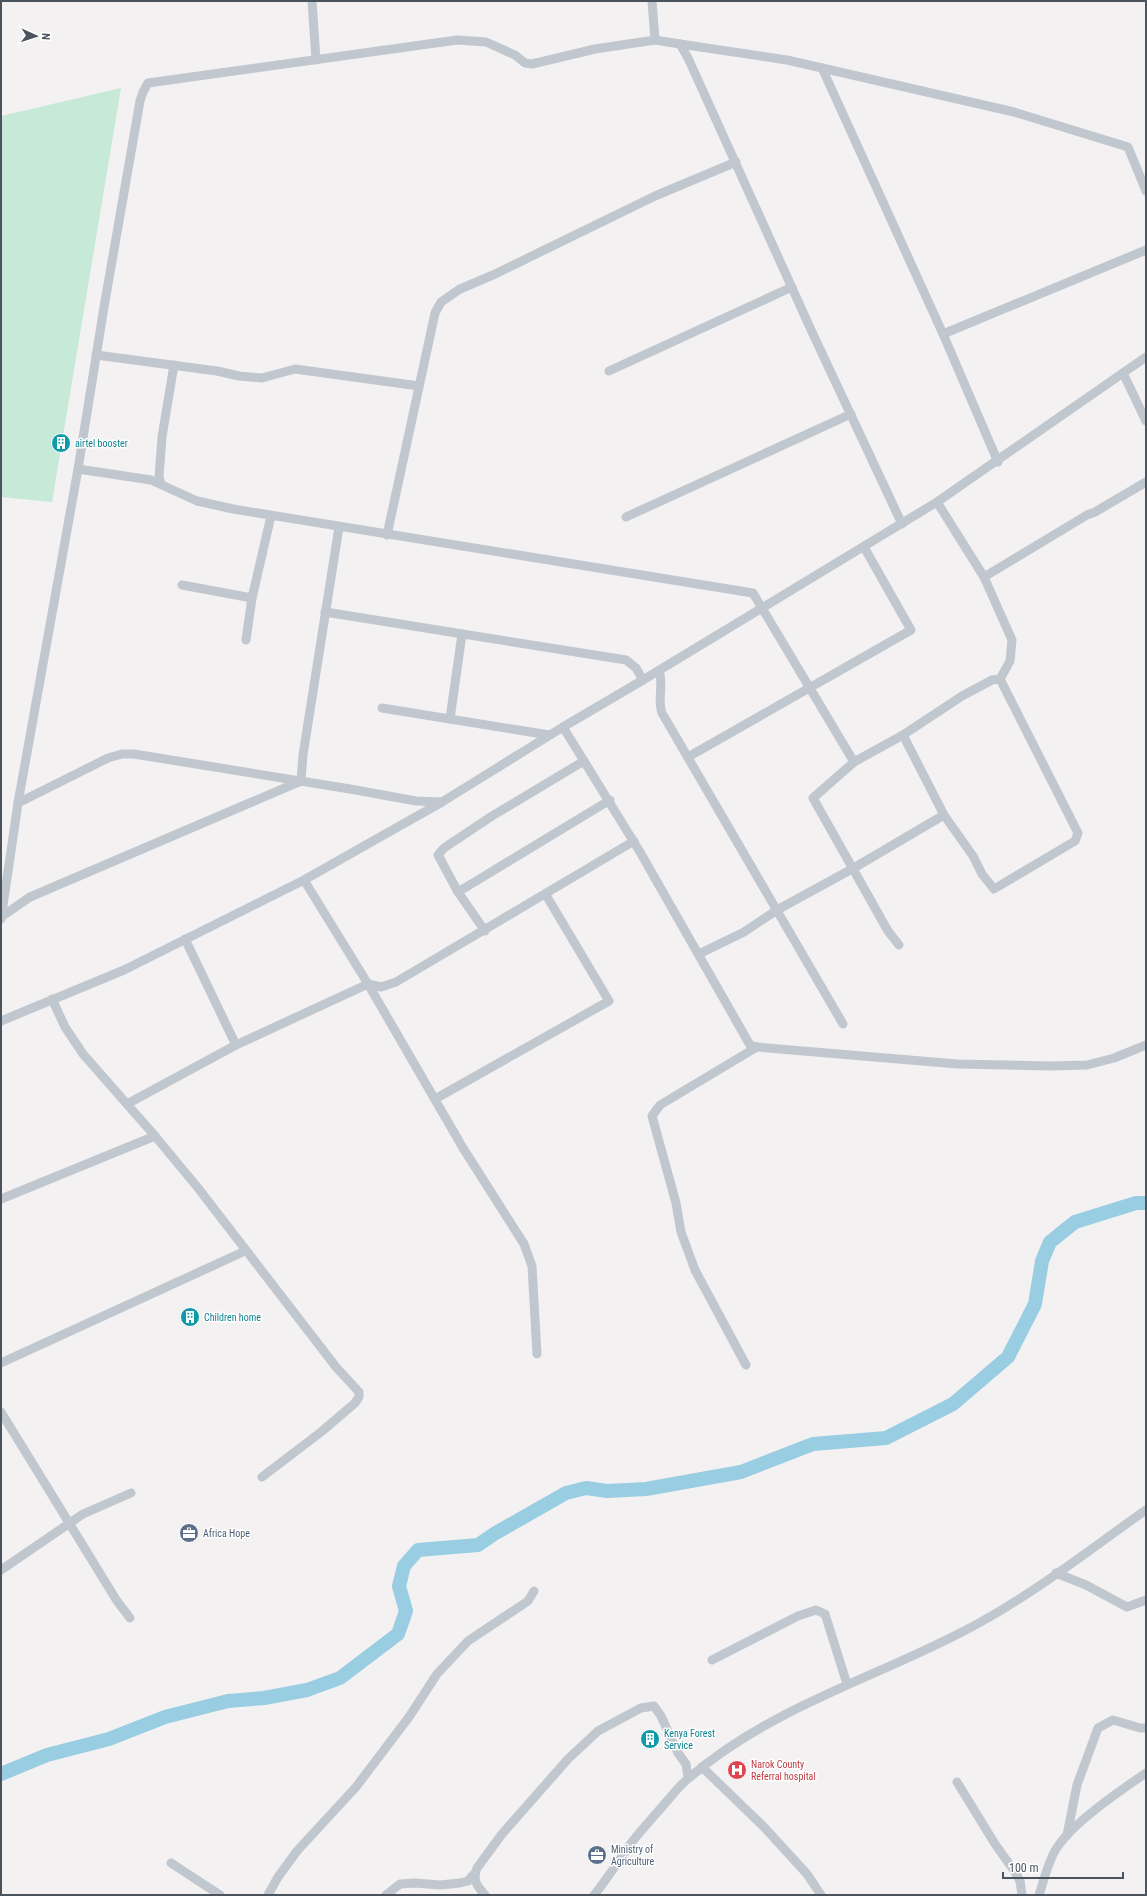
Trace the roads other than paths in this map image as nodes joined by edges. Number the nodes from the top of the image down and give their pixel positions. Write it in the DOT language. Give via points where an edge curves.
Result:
graph roads {
  1 [pos="312,1"];
  2 [pos="652,1"];
  3 [pos="655,40"];
  4 [pos="680,44"];
  5 [pos="316,60"];
  6 [pos="822,68"];
  7 [pos="736,162"];
  8 [pos="1146,191"];
  9 [pos="1146,250"];
  10 [pos="792,287"];
  11 [pos="943,334"];
  12 [pos="96,355"];
  13 [pos="1146,357"];
  14 [pos="174,365"];
  15 [pos="609,371"];
  16 [pos="1123,373"];
  17 [pos="419,386"];
  18 [pos="851,414"];
  19 [pos="1146,421"];
  20 [pos="998,462"];
  21 [pos="78,469"];
  22 [pos="1146,482"];
  23 [pos="160,484"];
  24 [pos="937,502"];
  25 [pos="272,516"];
  26 [pos="626,517"];
  27 [pos="902,524"];
  28 [pos="339,527"];
  29 [pos="387,535"];
  30 [pos="864,547"];
  31 [pos="984,577"];
  32 [pos="182,585"];
  33 [pos="252,598"];
  34 [pos="763,608"];
  35 [pos="325,612"];
  36 [pos="462,634"];
  37 [pos="246,640"];
  38 [pos="659,671"];
  39 [pos="1000,679"];
  40 [pos="643,680"];
  41 [pos="810,688"];
  42 [pos="382,708"];
  43 [pos="450,719"];
  44 [pos="563,727"];
  45 [pos="903,735"];
  46 [pos="549,736"];
  47 [pos="688,757"];
  48 [pos="584,761"];
  49 [pos="854,762"];
  50 [pos="301,781"];
  51 [pos="609,800"];
  52 [pos="442,802"];
  53 [pos="18,803"];
  54 [pos="944,815"];
  55 [pos="634,841"];
  56 [pos="852,869"];
  57 [pos="304,880"];
  58 [pos="458,892"];
  59 [pos="546,895"];
  60 [pos="777,910"];
  61 [pos="1,918"];
  62 [pos="485,931"];
  63 [pos="185,939"];
  64 [pos="900,945"];
  65 [pos="698,954"];
  66 [pos="368,984"];
  67 [pos="52,999"];
  68 [pos="1,1021"];
  69 [pos="843,1024"];
  70 [pos="236,1045"];
  71 [pos="1146,1045"];
  72 [pos="757,1047"];
  73 [pos="435,1100"];
  74 [pos="127,1104"];
  75 [pos="155,1136"];
  76 [pos="1,1199"];
  77 [pos="245,1251"];
  78 [pos="537,1354"];
  79 [pos="1,1363"];
  80 [pos="746,1365"];
  81 [pos="1,1412"];
  82 [pos="262,1477"];
  83 [pos="131,1492"];
  84 [pos="1146,1510"];
  85 [pos="69,1523"];
  86 [pos="1,1570"];
  87 [pos="1056,1573"];
  88 [pos="534,1592"];
  89 [pos="1146,1600"];
  90 [pos="130,1618"];
  91 [pos="712,1660"];
  92 [pos="847,1684"];
  93 [pos="1146,1728"];
  94 [pos="702,1767"];
  95 [pos="1146,1773"];
  96 [pos="688,1778"];
  97 [pos="957,1782"];
  98 [pos="1067,1836"];
  99 [pos="171,1863"];
  100 [pos="474,1874"];
  101 [pos="220,1895"];
  102 [pos="268,1895"];
  103 [pos="386,1895"];
  104 [pos="485,1895"];
  105 [pos="594,1895"];
  106 [pos="821,1895"];
  107 [pos="1022,1895"];
  108 [pos="1039,1895"];
  1 -- 5 [label="street"];
  2 -- 3 [label="street"];
  3 -- 4 [label="street"];
  3 -- 5 [label="street" via="594,49 532,64 525,63 515,55 486,42 457,40"];
  4 -- 6 [label="street" via="787,60"];
  4 -- 7 [label="street"];
  5 -- 12 [label="street" via="148,83 140,101"];
  6 -- 8 [label="street" via="1014,112 1128,147"];
  6 -- 11 [label="street"];
  7 -- 10 [label="street"];
  7 -- 17 [label="street" via="655,196 460,289 441,302 435,313"];
  9 -- 11 [label="street"];
  10 -- 15 [label="street"];
  10 -- 18 [label="street"];
  11 -- 20 [label="street"];
  12 -- 14 [label="street"];
  12 -- 21 [label="street"];
  13 -- 16 [label="street"];
  14 -- 17 [label="street" via="262,378 295,369"];
  14 -- 23 [label="street" via="162,438"];
  16 -- 19 [label="street"];
  16 -- 20 [label="street"];
  17 -- 29 [label="street"];
  18 -- 26 [label="street"];
  18 -- 27 [label="street"];
  20 -- 24 [label="street"];
  21 -- 23 [label="street" via="151,480"];
  21 -- 53 [label="street"];
  22 -- 31 [label="street"];
  23 -- 25 [label="street" via="197,501"];
  24 -- 27 [label="street"];
  24 -- 31 [label="street"];
  25 -- 28 [label="street"];
  25 -- 33 [label="street"];
  27 -- 30 [label="street"];
  28 -- 29 [label="street"];
  28 -- 35 [label="street"];
  29 -- 34 [label="street" via="747,592 756,596"];
  30 -- 34 [label="street"];
  30 -- 41 [label="street" via="911,630"];
  31 -- 39 [label="street" via="1012,640 1010,662"];
  32 -- 33 [label="street"];
  33 -- 37 [label="street"];
  34 -- 38 [label="street"];
  34 -- 41 [label="street"];
  35 -- 36 [label="street"];
  35 -- 50 [label="street" via="302,755"];
  36 -- 40 [label="street" via="626,660 636,668"];
  36 -- 43 [label="street"];
  38 -- 40 [label="street"];
  38 -- 47 [label="street" via="662,678 659,705"];
  39 -- 45 [label="street" via="992,680 962,696"];
  39 -- 54 [label="street" via="1078,833 1075,841 994,889"];
  40 -- 44 [label="street"];
  41 -- 47 [label="street"];
  41 -- 49 [label="street"];
  42 -- 43 [label="street"];
  43 -- 46 [label="street"];
  44 -- 46 [label="street"];
  44 -- 48 [label="street"];
  45 -- 49 [label="street"];
  45 -- 54 [label="street"];
  46 -- 52 [label="street"];
  47 -- 60 [label="street"];
  48 -- 51 [label="street"];
  48 -- 58 [label="street" via="444,848 438,855"];
  49 -- 56 [label="street" via="813,798"];
  50 -- 52 [label="street" via="416,801"];
  50 -- 53 [label="street" via="122,754 108,758"];
  50 -- 61 [label="street" via="30,897"];
  51 -- 55 [label="street"];
  51 -- 58 [label="street"];
  52 -- 57 [label="street"];
  53 -- 61 [label="street"];
  54 -- 56 [label="street"];
  55 -- 59 [label="street"];
  55 -- 65 [label="street"];
  56 -- 60 [label="street"];
  56 -- 64 [label="street" via="888,930"];
  57 -- 63 [label="street"];
  57 -- 66 [label="street"];
  58 -- 62 [label="street"];
  59 -- 62 [label="street"];
  59 -- 73 [label="street" via="609,1001"];
  60 -- 65 [label="street" via="744,932"];
  60 -- 69 [label="street"];
  62 -- 66 [label="street" via="388,986 375,987"];
  63 -- 67 [label="street" via="124,970"];
  63 -- 70 [label="street"];
  65 -- 72 [label="street" via="747,1042"];
  66 -- 70 [label="street"];
  66 -- 73 [label="street"];
  67 -- 68 [label="street"];
  67 -- 74 [label="street" via="65,1027 83,1054"];
  70 -- 74 [label="street"];
  71 -- 72 [label="street" via="1114,1058 1087,1065 1051,1066 957,1064"];
  72 -- 80 [label="street" via="660,1105 652,1116 676,1203 681,1232 695,1270"];
  73 -- 78 [label="street" via="529,1256"];
  74 -- 75 [label="street"];
  75 -- 76 [label="street"];
  75 -- 77 [label="street"];
  77 -- 79 [label="street"];
  77 -- 82 [label="street" via="359,1394 355,1402 321,1432"];
  81 -- 85 [label="street"];
  83 -- 85 [label="street"];
  84 -- 87 [label="street"];
  85 -- 86 [label="street"];
  85 -- 90 [label="street"];
  87 -- 89 [label="street" via="1086,1585 1127,1607"];
  87 -- 92 [label="street" via="976,1625 911,1658"];
  88 -- 102 [label="street" via="528,1601 468,1641 437,1674 409,1717 356,1787 297,1851"];
  91 -- 92 [label="street" via="798,1616 821,1610 825,1614"];
  92 -- 94 [label="street" via="760,1727"];
  93 -- 98 [label="street" via="1114,1720 1098,1728 1077,1784"];
  94 -- 96 [label="street"];
  94 -- 106 [label="street" via="765,1828 807,1874"];
  95 -- 98 [label="street" via="1074,1827"];
  96 -- 100 [label="street" via="686,1764 678,1753 661,1716 654,1706 641,1708 598,1731 568,1759 502,1834"];
  96 -- 105 [label="street" via="633,1841"];
  97 -- 107 [label="street" via="995,1844 1016,1872"];
  98 -- 108 [label="street" via="1052,1856"];
  99 -- 101 [label="street"];
  100 -- 103 [label="street" via="468,1881 460,1883 400,1884"];
  100 -- 104 [label="street" via="477,1886"];
}
